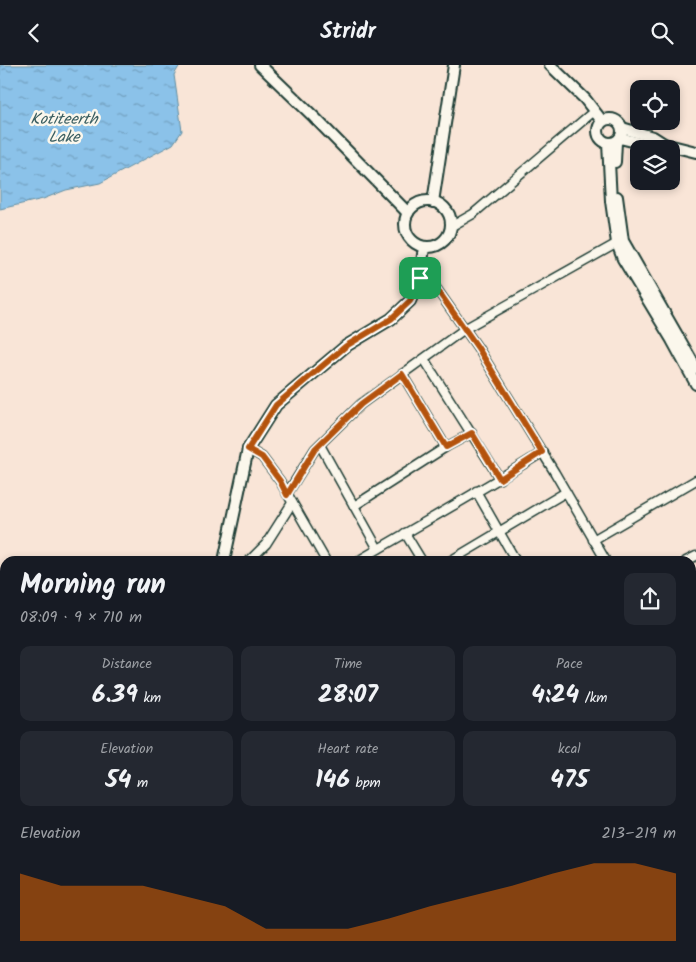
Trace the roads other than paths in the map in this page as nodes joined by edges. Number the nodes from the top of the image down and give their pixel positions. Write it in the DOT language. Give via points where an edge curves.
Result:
graph roads {
  1 [pos="260,65"];
  2 [pos="454,65"];
  3 [pos="550,65"];
  4 [pos="593,111"];
  5 [pos="602,121"];
  6 [pos="622,128"];
  7 [pos="658,140"];
  8 [pos="614,141"];
  9 [pos="630,143"];
  10 [pos="680,148"];
  11 [pos="696,152"];
  12 [pos="433,202"];
  13 [pos="408,213"];
  14 [pos="452,226"];
  15 [pos="620,241"];
  16 [pos="424,247"];
  17 [pos="420,278"];
  18 [pos="466,328"];
  19 [pos="424,359"];
  20 [pos="696,368"];
  21 [pos="402,374"];
  22 [pos="696,384"];
  23 [pos="472,433"];
  24 [pos="320,445"];
  25 [pos="446,447"];
  26 [pos="248,449"];
  27 [pos="542,452"];
  28 [pos="500,479"];
  29 [pos="696,480"];
  30 [pos="476,491"];
  31 [pos="566,492"];
  32 [pos="287,495"];
  33 [pos="292,503"];
  34 [pos="354,506"];
  35 [pos="500,532"];
  36 [pos="405,533"];
  37 [pos="594,540"];
  38 [pos="378,549"];
  39 [pos="226,556"];
  40 [pos="254,556"];
  41 [pos="323,556"];
  42 [pos="366,556"];
  43 [pos="419,556"];
  44 [pos="459,556"];
  45 [pos="513,556"];
  46 [pos="603,556"];
  1 -- 13 [label="main road"];
  2 -- 12 [label="main road"];
  3 -- 4 [label="main road"];
  4 -- 5 [label="main road"];
  4 -- 14 [label="street" via="473,214"];
  5 -- 6 [label="main road" via="613,119"];
  5 -- 8 [label="main road" via="598,132 601,139"];
  6 -- 7 [label="main road"];
  6 -- 8 [label="main road"];
  8 -- 9 [label="main road"];
  8 -- 15 [label="main road"];
  10 -- 11 [label="main road"];
  12 -- 13 [label="main road" via="419,203"];
  12 -- 14 [label="main road" via="446,210"];
  13 -- 16 [label="main road" via="405,228 408,235"];
  14 -- 16 [label="main road" via="447,239 441,244"];
  15 -- 18 [label="street"];
  15 -- 20 [label="main road"];
  15 -- 22 [label="main road" via="624,259"];
  16 -- 17 [label="main road"];
  17 -- 18 [label="street" via="436,288"];
  17 -- 26 [label="main road" via="410,301 391,319 346,346 276,405"];
  18 -- 19 [label="street"];
  18 -- 27 [label="street"];
  19 -- 21 [label="street"];
  19 -- 23 [label="street"];
  21 -- 24 [label="street" via="361,404"];
  21 -- 25 [label="street"];
  23 -- 25 [label="street"];
  23 -- 28 [label="street"];
  24 -- 32 [label="street"];
  24 -- 34 [label="street"];
  25 -- 34 [label="street"];
  26 -- 32 [label="street" via="262,457"];
  26 -- 39 [label="main road"];
  27 -- 28 [label="street"];
  27 -- 31 [label="street"];
  28 -- 30 [label="street"];
  29 -- 37 [label="street"];
  30 -- 35 [label="street"];
  30 -- 36 [label="street"];
  31 -- 35 [label="street"];
  31 -- 37 [label="street"];
  32 -- 33 [label="street"];
  33 -- 40 [label="street" via="266,544"];
  33 -- 41 [label="street"];
  34 -- 38 [label="street"];
  35 -- 44 [label="street"];
  35 -- 45 [label="street"];
  36 -- 38 [label="street"];
  36 -- 43 [label="street"];
  37 -- 46 [label="street"];
  38 -- 42 [label="street"];
}
